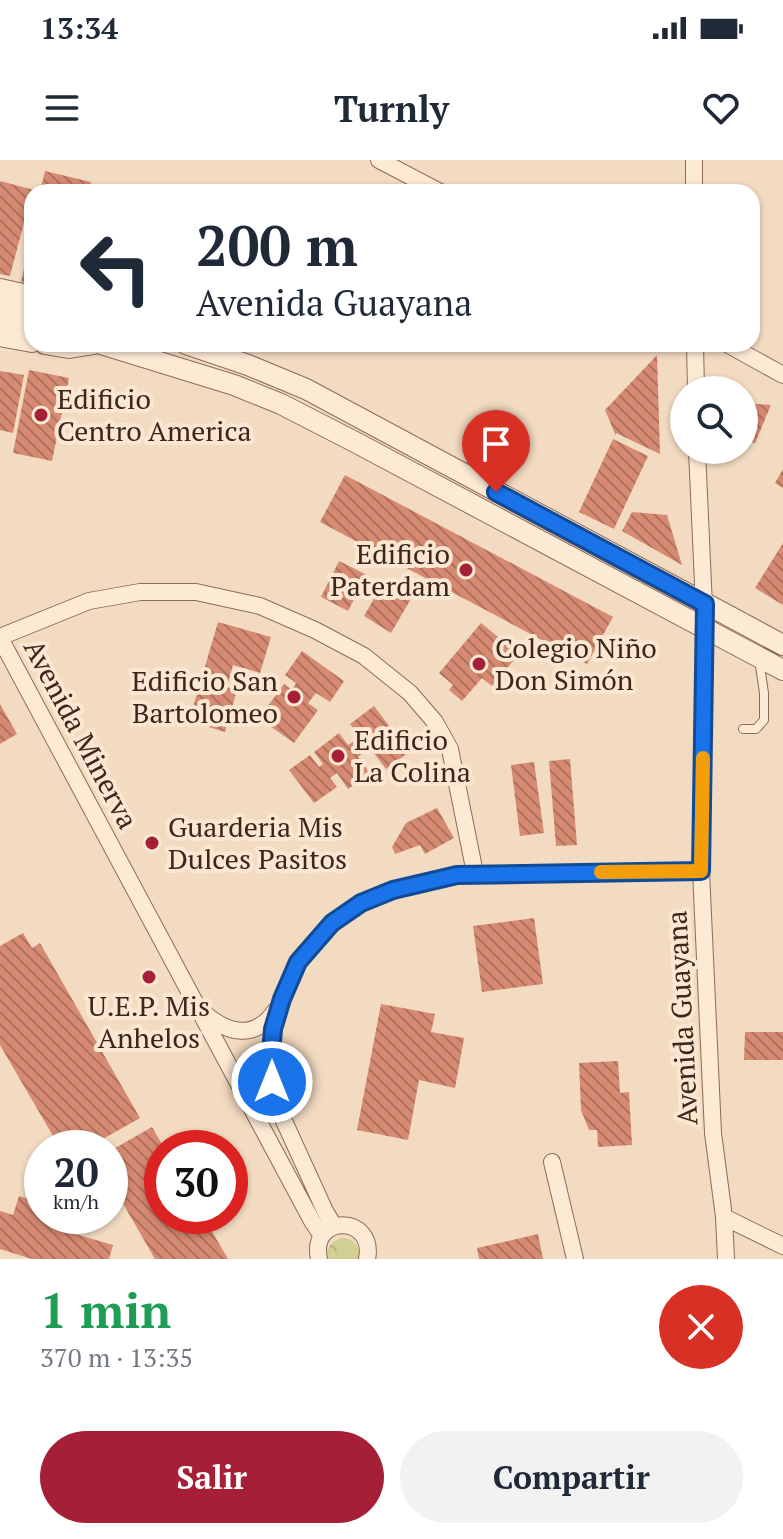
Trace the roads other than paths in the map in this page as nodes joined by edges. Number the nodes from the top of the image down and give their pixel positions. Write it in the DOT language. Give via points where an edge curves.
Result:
graph roads {
  1 [pos="379,160"];
  2 [pos="694,160"];
  3 [pos="425,184"];
  4 [pos="694,184"];
  5 [pos="0,289"];
  6 [pos="24,294"];
  7 [pos="0,305"];
  8 [pos="24,310"];
  9 [pos="0,320"];
  10 [pos="24,325"];
  11 [pos="0,336"];
  12 [pos="24,340"];
  13 [pos="127,352"];
  14 [pos="210,352"];
  15 [pos="695,352"];
  16 [pos="741,352"];
  17 [pos="783,375"];
  18 [pos="696,376"];
  19 [pos="698,464"];
  20 [pos="705,604"];
  21 [pos="705,629"];
  22 [pos="0,637"];
  23 [pos="783,645"];
  24 [pos="759,658"];
  25 [pos="783,670"];
  26 [pos="743,729"];
  27 [pos="701,871"];
  28 [pos="475,873"];
  29 [pos="282,999"];
  30 [pos="197,1006"];
  31 [pos="552,1162"];
  32 [pos="724,1217"];
  33 [pos="328,1231"];
  34 [pos="783,1246"];
  35 [pos="319,1259"];
  36 [pos="367,1259"];
  37 [pos="575,1259"];
  38 [pos="726,1259"];
  1 -- 3 [label="street"];
  2 -- 4 [label="street"];
  5 -- 6 [label="street"];
  7 -- 8 [label="street"];
  9 -- 10 [label="street"];
  11 -- 12 [label="street"];
  13 -- 21 [label="street" via="281,404"];
  14 -- 20 [label="street" via="306,389"];
  15 -- 18 [label="street"];
  16 -- 17 [label="street"];
  19 -- 20 [label="street"];
  20 -- 21 [label="street, Avenida Guayana"];
  20 -- 23 [label="street"];
  21 -- 24 [label="street"];
  21 -- 27 [label="street, Avenida Guayana"];
  22 -- 28 [label="street" via="89,601 140,592 196,592 260,606 315,630 364,656 410,693 435,722 450,749"];
  22 -- 30 [label="street, Avenida Minerva"];
  24 -- 25 [label="street"];
  24 -- 26 [label="lane" via="764,720 756,729"];
  27 -- 28 [label="street"];
  27 -- 32 [label="street, Avenida Guayana" via="713,1133"];
  28 -- 29 [label="street" via="393,890 361,903 314,942 298,962"];
  29 -- 30 [label="street" via="266,1023 245,1031 225,1028"];
  29 -- 33 [label="street" via="270,1065 274,1099 325,1211"];
  30 -- 33 [label="street, Avenida Minerva" via="312,1221"];
  31 -- 37 [label="street"];
  32 -- 34 [label="street"];
  32 -- 38 [label="street, Avenida Guayana"];
  33 -- 35 [label="street" via="317,1249"];
  33 -- 36 [label="street" via="350,1226 363,1235"];
}
